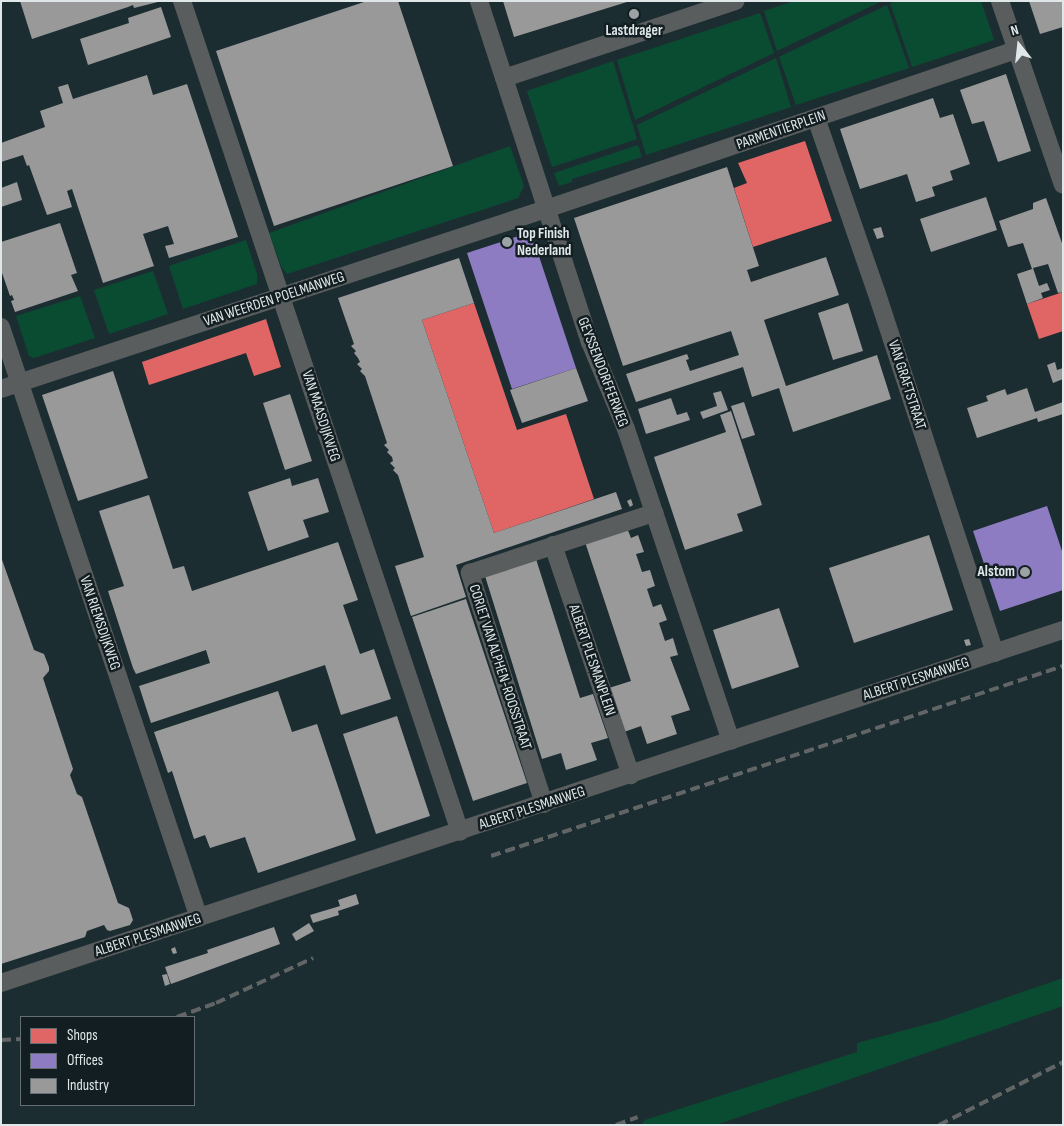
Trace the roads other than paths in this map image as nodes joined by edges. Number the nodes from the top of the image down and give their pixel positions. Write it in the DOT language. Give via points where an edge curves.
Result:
graph roads {
  1 [pos="182,1"];
  2 [pos="479,1"];
  3 [pos="736,1"];
  4 [pos="1000,1"];
  5 [pos="1016,50"];
  6 [pos="504,78"];
  7 [pos="816,118"];
  8 [pos="1063,185"];
  9 [pos="546,209"];
  10 [pos="281,296"];
  11 [pos="1,327"];
  12 [pos="20,383"];
  13 [pos="1,389"];
  14 [pos="654,513"];
  15 [pos="553,545"];
  16 [pos="1063,630"];
  17 [pos="995,653"];
  18 [pos="731,741"];
  19 [pos="631,775"];
  20 [pos="544,804"];
  21 [pos="460,832"];
  22 [pos="199,918"];
  23 [pos="1,983"];
  1 -- 10 [label="street, VAN MAASDIJKWEG"];
  2 -- 6 [label="street, GEYSSENDORFFERWEG"];
  3 -- 6 [label="street"];
  4 -- 5 [label="street"];
  5 -- 7 [label="street, PARMENTIERPLEIN"];
  5 -- 8 [label="street"];
  6 -- 9 [label="street, GEYSSENDORFFERWEG"];
  7 -- 9 [label="street, PARMENTIERPLEIN"];
  7 -- 17 [label="street, VAN GRAFTSTRAAT"];
  9 -- 10 [label="street, VAN WEERDEN POELMANWEG"];
  9 -- 14 [label="street, GEYSSENDORFFERWEG" via="590,342 614,397"];
  10 -- 12 [label="street, VAN WEERDEN POELMANWEG"];
  10 -- 21 [label="street, VAN MAASDIJKWEG"];
  11 -- 12 [label="street, VAN RIEMSDIJKWEG"];
  12 -- 13 [label="street, VAN WEERDEN POELMANWEG"];
  12 -- 22 [label="street, VAN RIEMSDIJKWEG"];
  14 -- 15 [label="street, CORIET VAN ALPHEN-ROOSSTRAAT"];
  14 -- 18 [label="street, GEYSSENDORFFERWEG"];
  15 -- 19 [label="street, ALBERT PLESMANPLEIN"];
  15 -- 20 [label="street, CORIET VAN ALPHEN-ROOSSTRAAT" via="470,573"];
  16 -- 17 [label="street, ALBERT PLESMANWEG"];
  17 -- 18 [label="street, ALBERT PLESMANWEG"];
  18 -- 19 [label="street, ALBERT PLESMANWEG"];
  19 -- 20 [label="street, ALBERT PLESMANWEG"];
  20 -- 21 [label="street, ALBERT PLESMANWEG"];
  21 -- 22 [label="street, ALBERT PLESMANWEG"];
  22 -- 23 [label="street, ALBERT PLESMANWEG"];
}
